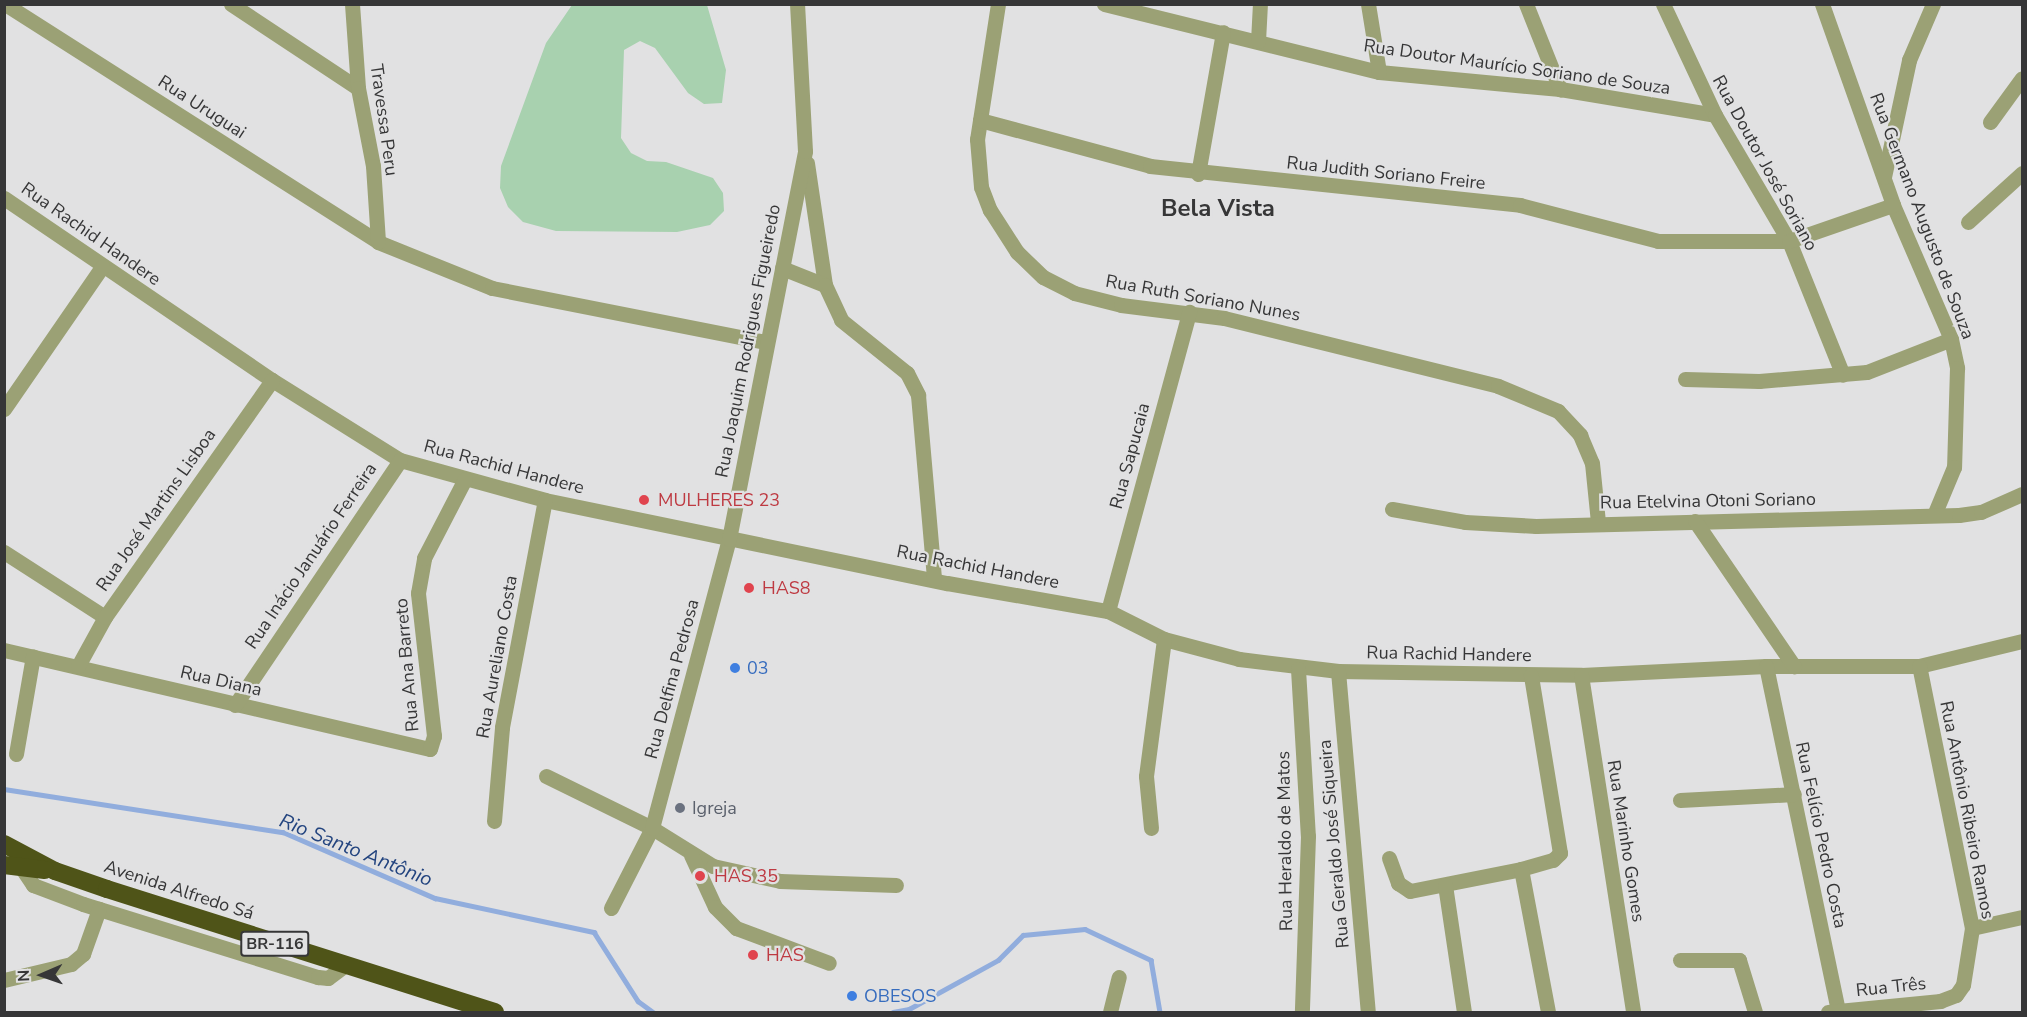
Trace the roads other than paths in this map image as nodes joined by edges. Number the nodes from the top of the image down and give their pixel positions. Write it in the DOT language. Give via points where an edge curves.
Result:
graph roads {
  1 [pos="5,4"];
  2 [pos="231,4"];
  3 [pos="352,4"];
  4 [pos="797,4"];
  5 [pos="998,4"];
  6 [pos="1104,4"];
  7 [pos="1260,4"];
  8 [pos="1368,4"];
  9 [pos="1526,4"];
  10 [pos="1663,4"];
  11 [pos="1822,4"];
  12 [pos="1933,4"];
  13 [pos="1223,32"];
  14 [pos="1258,41"];
  15 [pos="1379,72"];
  16 [pos="2022,78"];
  17 [pos="358,88"];
  18 [pos="1560,89"];
  19 [pos="1714,115"];
  20 [pos="980,120"];
  21 [pos="1990,122"];
  22 [pos="805,150"];
  23 [pos="2022,173"];
  24 [pos="1198,174"];
  25 [pos="1884,178"];
  26 [pos="4,198"];
  27 [pos="1893,205"];
  28 [pos="1968,222"];
  29 [pos="1789,241"];
  30 [pos="378,242"];
  31 [pos="102,267"];
  32 [pos="782,268"];
  33 [pos="825,285"];
  34 [pos="1189,312"];
  35 [pos="1951,339"];
  36 [pos="765,342"];
  37 [pos="1843,375"];
  38 [pos="1685,379"];
  39 [pos="272,380"];
  40 [pos="4,409"];
  41 [pos="400,460"];
  42 [pos="465,479"];
  43 [pos="2022,494"];
  44 [pos="545,500"];
  45 [pos="1392,509"];
  46 [pos="1934,515"];
  47 [pos="1695,521"];
  48 [pos="1598,522"];
  49 [pos="729,539"];
  50 [pos="4,552"];
  51 [pos="934,579"];
  52 [pos="1108,611"];
  53 [pos="105,616"];
  54 [pos="1164,639"];
  55 [pos="2022,640"];
  56 [pos="4,650"];
  57 [pos="33,656"];
  58 [pos="78,666"];
  59 [pos="1766,666"];
  60 [pos="1794,666"];
  61 [pos="1919,666"];
  62 [pos="1298,669"];
  63 [pos="1338,671"];
  64 [pos="1581,675"];
  65 [pos="1526,676"];
  66 [pos="235,705"];
  67 [pos="430,749"];
  68 [pos="16,754"];
  69 [pos="546,776"];
  70 [pos="1794,794"];
  71 [pos="1680,800"];
  72 [pos="494,821"];
  73 [pos="652,828"];
  74 [pos="1151,828"];
  75 [pos="4,844"];
  76 [pos="692,855"];
  77 [pos="1389,858"];
  78 [pos="13,866"];
  79 [pos="1521,869"];
  80 [pos="55,871"];
  81 [pos="896,885"];
  82 [pos="1445,885"];
  83 [pos="611,908"];
  84 [pos="99,909"];
  85 [pos="2022,917"];
  86 [pos="1972,928"];
  87 [pos="1680,960"];
  88 [pos="830,963"];
  89 [pos="344,966"];
  90 [pos="1119,977"];
  91 [pos="4,980"];
  92 [pos="1956,995"];
  93 [pos="495,1012"];
  94 [pos="1110,1012"];
  95 [pos="1302,1012"];
  96 [pos="1368,1012"];
  97 [pos="1464,1012"];
  98 [pos="1548,1012"];
  99 [pos="1633,1012"];
  100 [pos="1755,1012"];
  101 [pos="1833,1012"];
  1 -- 30 [label="street, Rua Uruguai"];
  2 -- 17 [label="street"];
  3 -- 17 [label="street, Travessa Peru"];
  4 -- 22 [label="street, Rua Joaquim Rodrigues Figueiredo"];
  5 -- 20 [label="street, Rua Ruth Soriano Nunes"];
  6 -- 13 [label="street, Rua Doutor Maurício Soriano de Souza"];
  7 -- 14 [label="street"];
  8 -- 15 [label="street"];
  9 -- 18 [label="street"];
  10 -- 19 [label="street, Rua Doutor José Soriano"];
  11 -- 25 [label="street, Rua Germano Augusto de Souza"];
  12 -- 25 [label="street" via="1909,60"];
  13 -- 14 [label="street, Rua Doutor Maurício Soriano de Souza"];
  13 -- 24 [label="street"];
  14 -- 15 [label="street, Rua Doutor Maurício Soriano de Souza"];
  15 -- 18 [label="street, Rua Doutor Maurício Soriano de Souza"];
  16 -- 21 [label="street"];
  17 -- 30 [label="street, Travessa Peru" via="373,166"];
  18 -- 19 [label="street, Rua Doutor Maurício Soriano de Souza"];
  19 -- 29 [label="street, Rua Doutor José Soriano"];
  20 -- 24 [label="street, Rua Judith Soriano Freire" via="1095,152"];
  20 -- 34 [label="street, Rua Ruth Soriano Nunes" via="978,165 990,210 1017,252 1043,277 1074,293 1121,305"];
  22 -- 32 [label="street, Rua Joaquim Rodrigues Figueiredo"];
  22 -- 33 [label="street, Rua Joaquim Rodrigues Figueiredo"];
  23 -- 28 [label="street"];
  24 -- 29 [label="street, Rua Judith Soriano Freire" via="1520,205 1658,241"];
  25 -- 27 [label="street, Rua Germano Augusto de Souza"];
  26 -- 31 [label="street, Rua Rachid Handere"];
  27 -- 29 [label="street, Rua Judith Soriano Freire"];
  27 -- 35 [label="street, Rua Germano Augusto de Souza"];
  29 -- 37 [label="street, Rua Doutor José Soriano"];
  30 -- 36 [label="street, Rua Uruguai" via="492,288"];
  31 -- 39 [label="street, Rua Rachid Handere"];
  31 -- 40 [label="street"];
  32 -- 33 [label="street"];
  32 -- 36 [label="street, Rua Joaquim Rodrigues Figueiredo"];
  33 -- 51 [label="street, Rua Joaquim Rodrigues Figueiredo" via="841,320 907,373 918,395"];
  34 -- 48 [label="street, Rua Ruth Soriano Nunes" via="1296,334 1498,386 1558,411 1580,435 1592,463"];
  34 -- 52 [label="street, Rua Sapucaia"];
  35 -- 37 [label="street" via="1867,372"];
  35 -- 46 [label="street, Rua Germano Augusto de Souza" via="1957,368 1954,467"];
  36 -- 49 [label="street, Rua Joaquim Rodrigues Figueiredo"];
  37 -- 38 [label="street" via="1759,381"];
  39 -- 41 [label="street, Rua Rachid Handere"];
  39 -- 53 [label="street, Rua José Martins Lisboa"];
  41 -- 42 [label="street, Rua Rachid Handere"];
  41 -- 66 [label="street, Rua Inácio Januário Ferreira"];
  42 -- 44 [label="street, Rua Rachid Handere"];
  42 -- 67 [label="street, Rua Ana Barreto" via="424,558 418,593 434,736"];
  43 -- 46 [label="street, Rua Etelvina Otoni Soriano" via="1981,512"];
  44 -- 49 [label="street, Rua Rachid Handere"];
  44 -- 72 [label="street, Rua Aureliano Costa" via="502,727"];
  45 -- 48 [label="street, Rua Etelvina Otoni Soriano" via="1466,522 1536,526"];
  46 -- 47 [label="street, Rua Etelvina Otoni Soriano"];
  47 -- 48 [label="street, Rua Etelvina Otoni Soriano"];
  47 -- 60 [label="street"];
  49 -- 51 [label="street, Rua Rachid Handere"];
  49 -- 73 [label="street, Rua Delfina Pedrosa"];
  50 -- 53 [label="street"];
  51 -- 52 [label="street, Rua Rachid Handere"];
  52 -- 54 [label="street, Rua Rachid Handere"];
  53 -- 58 [label="street, Rua José Martins Lisboa"];
  54 -- 62 [label="street, Rua Rachid Handere" via="1239,659"];
  54 -- 74 [label="street" via="1147,767"];
  55 -- 61 [label="street, Rua Rachid Handere"];
  56 -- 57 [label="street, Rua Diana"];
  57 -- 58 [label="street, Rua Diana"];
  57 -- 68 [label="street"];
  58 -- 66 [label="street, Rua Diana"];
  59 -- 60 [label="street, Rua Rachid Handere"];
  59 -- 64 [label="street, Rua Rachid Handere"];
  59 -- 70 [label="street, Rua Felício Pedro Costa"];
  60 -- 61 [label="street, Rua Rachid Handere"];
  61 -- 86 [label="street, Rua Antônio Ribeiro Ramos"];
  62 -- 63 [label="street, Rua Rachid Handere"];
  62 -- 95 [label="street, Rua Heraldo de Matos" via="1308,836"];
  63 -- 65 [label="street, Rua Rachid Handere"];
  63 -- 96 [label="street, Rua Geraldo José Siqueira"];
  64 -- 65 [label="street, Rua Rachid Handere"];
  64 -- 99 [label="street, Rua Marinho Gomes"];
  65 -- 79 [label="street" via="1560,853 1553,860"];
  66 -- 67 [label="street, Rua Diana"];
  69 -- 73 [label="street"];
  70 -- 71 [label="street"];
  70 -- 101 [label="street, Rua Felício Pedro Costa"];
  73 -- 76 [label="street"];
  73 -- 83 [label="street, Rua Delfina Pedrosa"];
  75 -- 80 [label="highway, Avenida Alfredo Sá / BR-116"];
  76 -- 81 [label="street" via="713,867 761,878"];
  76 -- 88 [label="street" via="715,907 736,928"];
  77 -- 82 [label="street" via="1403,890"];
  78 -- 80 [label="highway, Avenida Alfredo Sá / BR-116"];
  78 -- 84 [label="street" via="33,885"];
  79 -- 82 [label="street"];
  79 -- 98 [label="street"];
  80 -- 89 [label="highway, Avenida Alfredo Sá / BR-116"];
  82 -- 97 [label="street"];
  84 -- 89 [label="street" via="318,977 328,978"];
  84 -- 91 [label="street" via="83,954 71,964"];
  85 -- 86 [label="street"];
  86 -- 92 [label="street, Rua Antônio Ribeiro Ramos" via="1963,985"];
  87 -- 100 [label="street" via="1739,960"];
  89 -- 93 [label="highway, Avenida Alfredo Sá / BR-116"];
  90 -- 94 [label="street"];
  92 -- 101 [label="street, Rua Três" via="1940,1001"];
}
